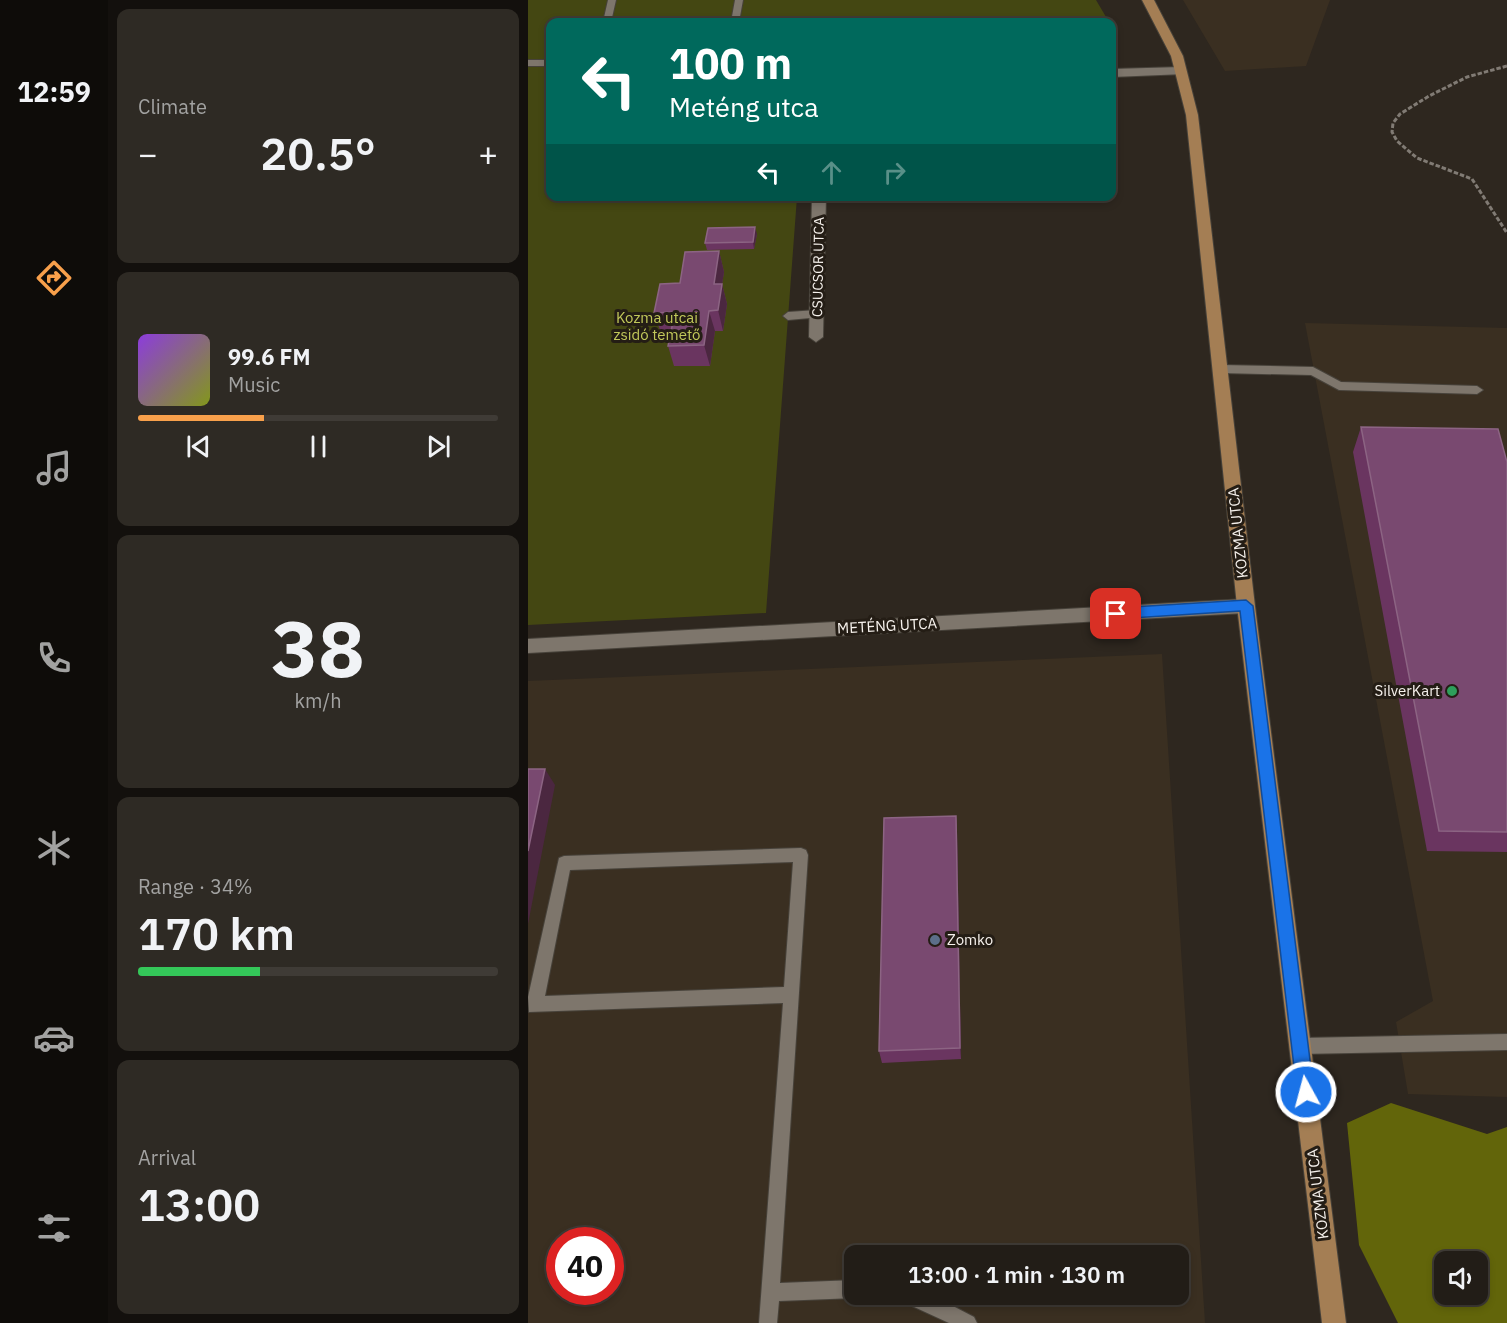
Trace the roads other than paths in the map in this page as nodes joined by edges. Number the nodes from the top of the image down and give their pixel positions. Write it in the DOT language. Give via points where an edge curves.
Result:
graph roads {
  1 [pos="612,0"];
  2 [pos="739,0"];
  3 [pos="1148,0"];
  4 [pos="608,18"];
  5 [pos="736,18"];
  6 [pos="528,63"];
  7 [pos="546,63"];
  8 [pos="1181,71"];
  9 [pos="1116,73"];
  10 [pos="819,201"];
  11 [pos="817,314"];
  12 [pos="788,316"];
  13 [pos="816,337"];
  14 [pos="1221,369"];
  15 [pos="1477,390"];
  16 [pos="1246,606"];
  17 [pos="528,646"];
  18 [pos="791,995"];
  19 [pos="532,1004"];
  20 [pos="1507,1042"];
  21 [pos="1300,1046"];
  22 [pos="844,1289"];
  23 [pos="770,1292"];
  24 [pos="932,1305"];
  25 [pos="768,1323"];
  26 [pos="968,1323"];
  27 [pos="1334,1323"];
  1 -- 4 [label="lane"];
  2 -- 5 [label="lane"];
  3 -- 8 [label="street, KOZMA UTCA" via="1163,25"];
  6 -- 7 [label="lane"];
  8 -- 9 [label="street"];
  8 -- 14 [label="street, KOZMA UTCA" via="1192,115"];
  10 -- 11 [label="street, CSUCSOR UTCA"];
  11 -- 12 [label="lane"];
  11 -- 13 [label="street, CSUCSOR UTCA"];
  14 -- 15 [label="lane" via="1313,371 1339,386"];
  14 -- 16 [label="street, KOZMA UTCA"];
  16 -- 17 [label="street, METÉNG UTCA"];
  16 -- 21 [label="street, KOZMA UTCA"];
  18 -- 19 [label="lane"];
  18 -- 19 [label="lane" via="801,855 564,863"];
  18 -- 23 [label="lane"];
  20 -- 21 [label="lane"];
  21 -- 27 [label="street, KOZMA UTCA"];
  22 -- 23 [label="lane"];
  23 -- 25 [label="lane"];
  24 -- 26 [label="lane"];
}
